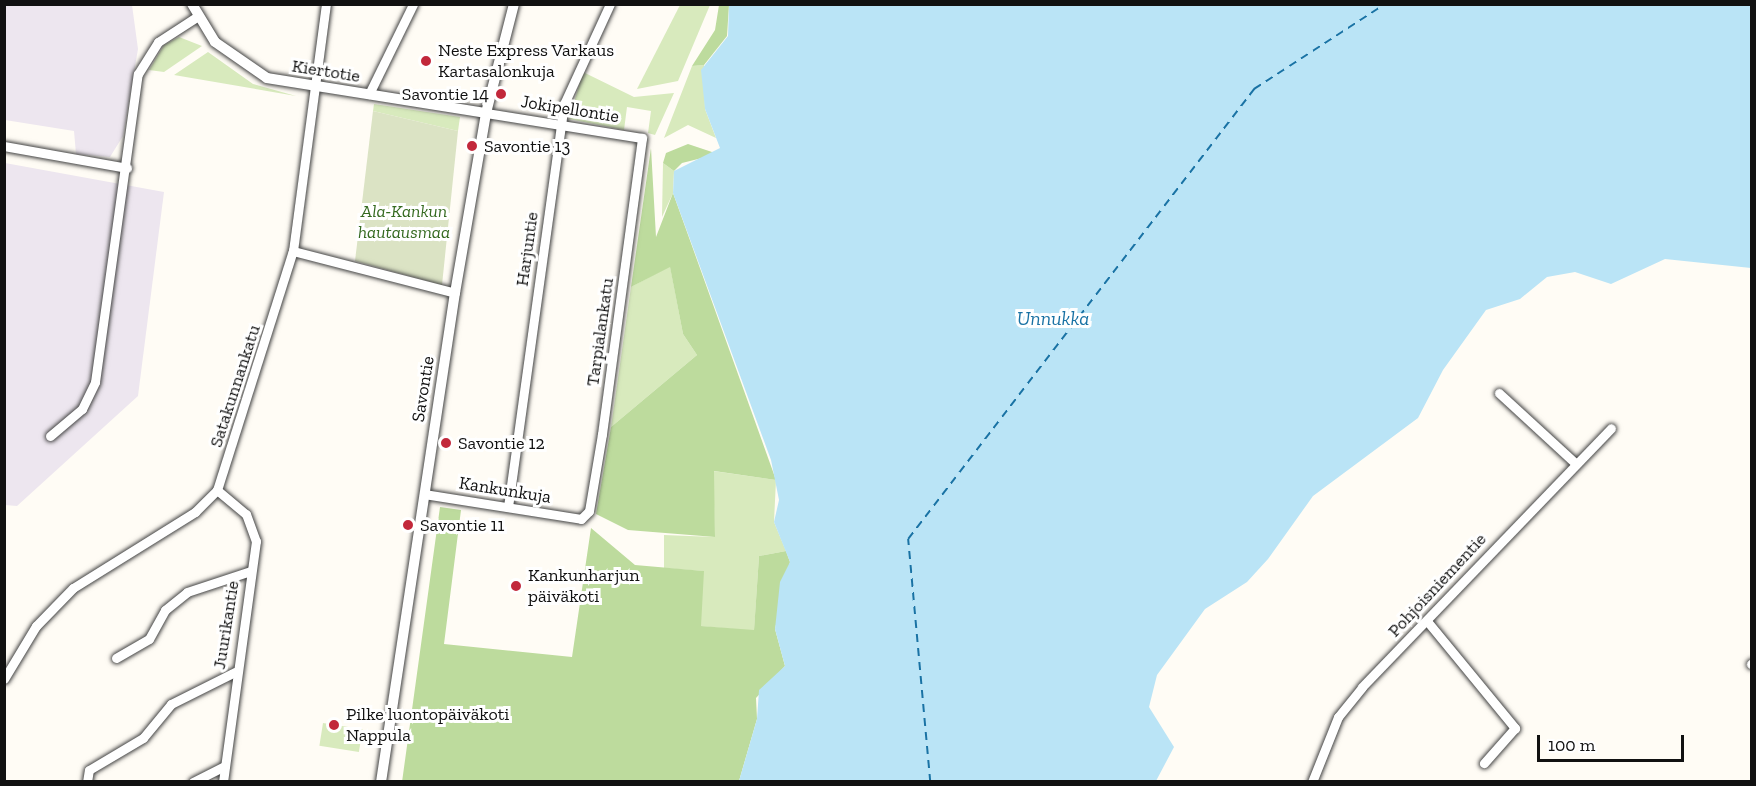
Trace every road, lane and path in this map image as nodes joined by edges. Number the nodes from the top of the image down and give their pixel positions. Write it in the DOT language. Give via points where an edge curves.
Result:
graph roads {
  1 [pos="192,4"];
  2 [pos="326,4"];
  3 [pos="413,4"];
  4 [pos="514,4"];
  5 [pos="610,4"];
  6 [pos="198,16"];
  7 [pos="316,87"];
  8 [pos="369,94"];
  9 [pos="486,112"];
  10 [pos="561,124"];
  11 [pos="644,145"];
  12 [pos="4,146"];
  13 [pos="127,168"];
  14 [pos="293,251"];
  15 [pos="455,293"];
  16 [pos="1499,393"];
  17 [pos="1611,428"];
  18 [pos="50,436"];
  19 [pos="1574,462"];
  20 [pos="217,490"];
  21 [pos="424,494"];
  22 [pos="508,507"];
  23 [pos="581,519"];
  24 [pos="251,571"];
  25 [pos="1426,621"];
  26 [pos="116,658"];
  27 [pos="235,672"];
  28 [pos="4,679"];
  29 [pos="1484,763"];
  30 [pos="225,766"];
  31 [pos="87,782"];
  32 [pos="193,782"];
  33 [pos="223,782"];
  34 [pos="381,782"];
  35 [pos="1312,782"];
  1 -- 6 [label="street, Kiertotie"];
  2 -- 7 [label="street, Satakunnankatu"];
  3 -- 8 [label="street"];
  4 -- 9 [label="street, Savontie"];
  5 -- 10 [label="street, Harjuntie" via="571,86"];
  6 -- 7 [label="street, Kiertotie" via="215,42 247,69"];
  6 -- 13 [label="street" via="163,37 142,62"];
  7 -- 8 [label="street, Kiertotie"];
  7 -- 14 [label="street, Satakunnankatu"];
  8 -- 9 [label="street, Kiertotie"];
  9 -- 10 [label="street, Jokipellontie"];
  9 -- 15 [label="street, Savontie"];
  10 -- 11 [label="street, Jokipellontie" via="639,137"];
  10 -- 22 [label="street, Harjuntie"];
  11 -- 23 [label="street, Tarpialankatu" via="602,434 589,511"];
  12 -- 13 [label="street" via="75,163"];
  13 -- 18 [label="street" via="95,382 82,409"];
  14 -- 15 [label="street"];
  14 -- 20 [label="street, Satakunnankatu"];
  15 -- 21 [label="street, Savontie"];
  16 -- 19 [label="street"];
  17 -- 19 [label="street, Pohjoisniementie"];
  19 -- 25 [label="street, Pohjoisniementie"];
  20 -- 24 [label="street, Juurikantie" via="253,524"];
  20 -- 28 [label="street, Satakunnankatu" via="195,512 73,588 36,626"];
  21 -- 22 [label="street, Kankunkuja"];
  21 -- 34 [label="street, Savontie"];
  22 -- 23 [label="street, Kankunkuja"];
  24 -- 26 [label="street" via="187,592 165,610 149,639"];
  24 -- 27 [label="street, Juurikantie"];
  25 -- 29 [label="street" via="1515,728"];
  25 -- 35 [label="street, Pohjoisniementie" via="1338,717"];
  27 -- 30 [label="street, Juurikantie"];
  27 -- 31 [label="street" via="171,704 143,738 89,770"];
  30 -- 32 [label="street"];
  30 -- 33 [label="street, Juurikantie"];
}
